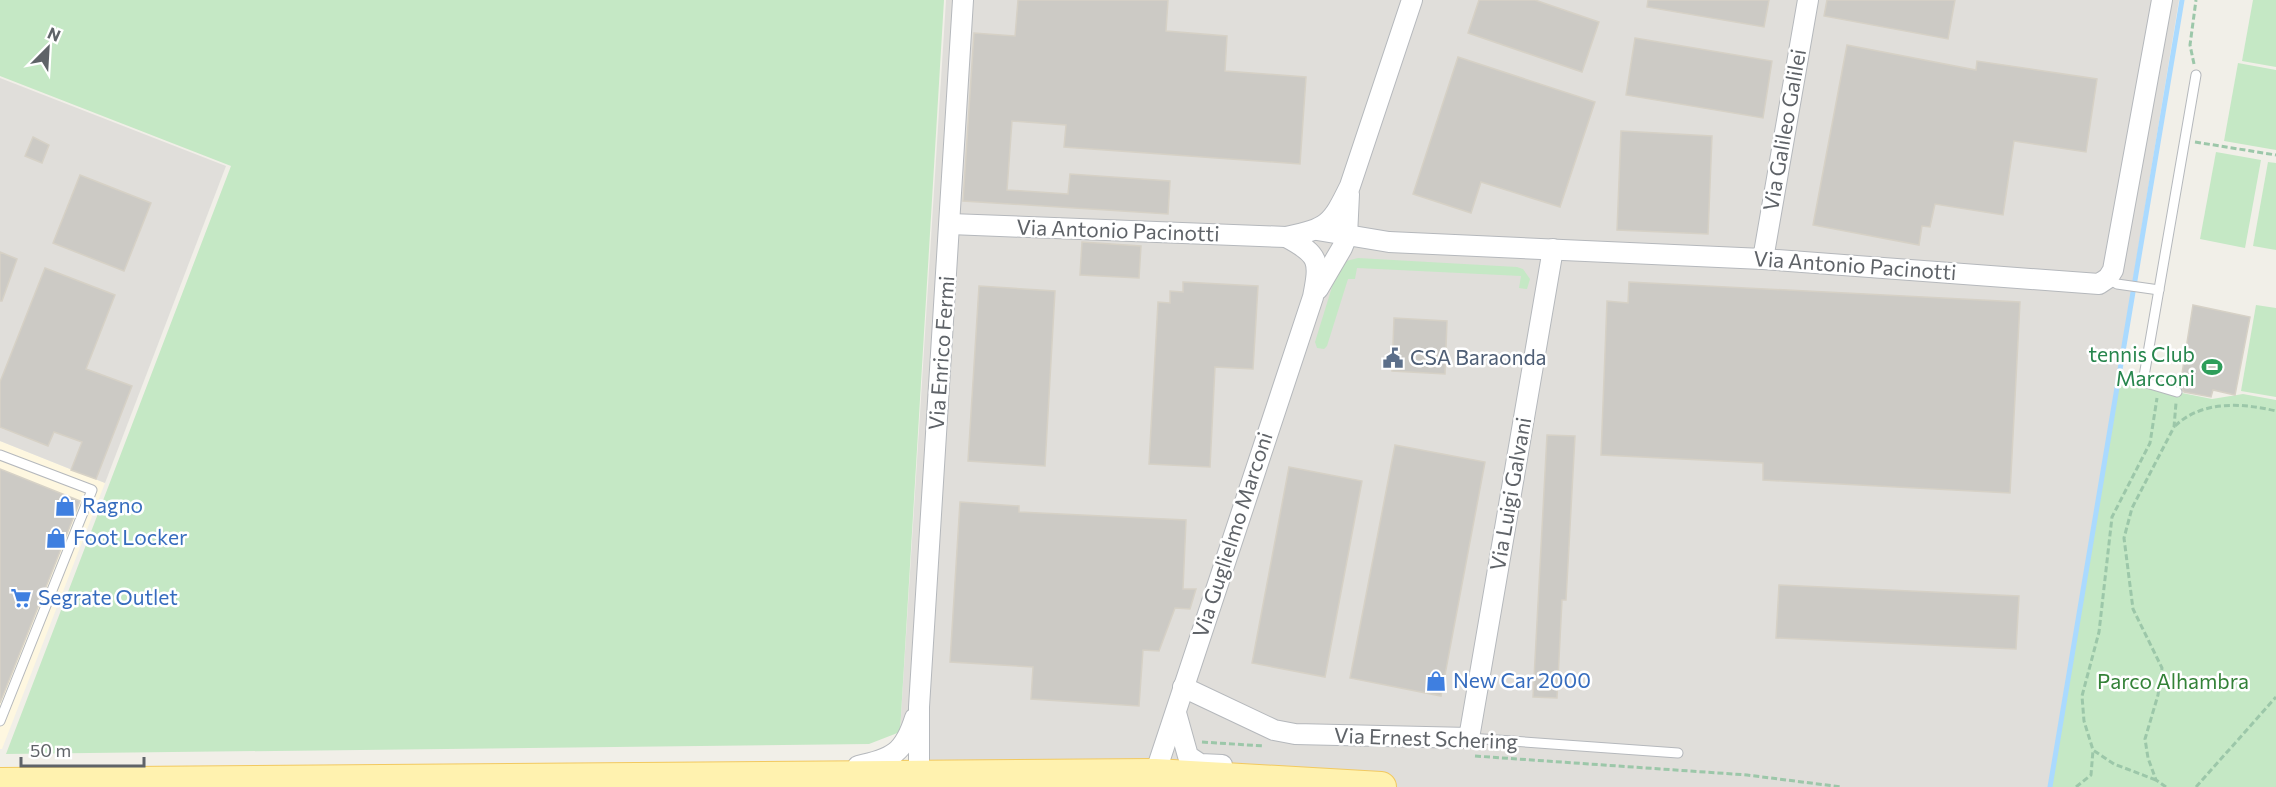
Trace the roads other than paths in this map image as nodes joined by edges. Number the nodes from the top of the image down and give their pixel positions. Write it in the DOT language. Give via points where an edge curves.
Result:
graph roads {
  1 [pos="963,0"];
  2 [pos="1412,0"];
  3 [pos="1808,0"];
  4 [pos="2162,0"];
  5 [pos="2196,75"];
  6 [pos="1350,186"];
  7 [pos="950,224"];
  8 [pos="1317,230"];
  9 [pos="1347,236"];
  10 [pos="1286,237"];
  11 [pos="1553,249"];
  12 [pos="1763,259"];
  13 [pos="2112,281"];
  14 [pos="2159,290"];
  15 [pos="1313,297"];
  16 [pos="2177,392"];
  17 [pos="0,455"];
  18 [pos="1184,687"];
  19 [pos="919,707"];
  20 [pos="1175,711"];
  21 [pos="0,721"];
  22 [pos="1466,747"];
  23 [pos="1678,753"];
  24 [pos="5,777"];
  25 [pos="822,778"];
  26 [pos="1155,781"];
  27 [pos="919,782"];
  28 [pos="1326,784"];
  29 [pos="1381,787"];
  1 -- 7 [label="street, Via Enrico Fermi"];
  2 -- 6 [label="street, Via Guglielmo Marconi"];
  3 -- 12 [label="street, Via Galileo Galilei"];
  4 -- 13 [label="street"];
  5 -- 14 [label="lane"];
  6 -- 8 [label="street, Via Guglielmo Marconi" via="1337,212"];
  6 -- 9 [label="street, Via Guglielmo Marconi"];
  7 -- 10 [label="street, Via Antonio Pacinotti"];
  7 -- 19 [label="street, Via Enrico Fermi"];
  8 -- 9 [label="street, Via Antonio Pacinotti"];
  8 -- 10 [label="street"];
  9 -- 11 [label="street, Via Antonio Pacinotti" via="1389,242"];
  9 -- 15 [label="street, Via Guglielmo Marconi"];
  10 -- 15 [label="street, Via Guglielmo Marconi" via="1314,256 1318,272"];
  11 -- 12 [label="street, Via Antonio Pacinotti"];
  11 -- 22 [label="street, Via Luigi Galvani"];
  12 -- 13 [label="street, Via Antonio Pacinotti" via="2099,284"];
  13 -- 14 [label="lane"];
  14 -- 16 [label="lane" via="2143,382"];
  15 -- 18 [label="street, Via Guglielmo Marconi"];
  17 -- 21 [label="lane" via="92,490"];
  18 -- 20 [label="street, Via Guglielmo Marconi"];
  18 -- 22 [label="street, Via Ernest Schering" via="1274,730"];
  19 -- 25 [label="street, Via Enrico Fermi" via="907,740 889,758"];
  19 -- 27 [label="street, Via Enrico Fermi"];
  20 -- 26 [label="street, Via Guglielmo Marconi"];
  20 -- 28 [label="street" via="1188,756 1200,764 1301,771"];
  22 -- 23 [label="lane, Via Ernest Schering"];
  24 -- 25 [label="main road" via="60,782"];
  25 -- 27 [label="main road"];
  26 -- 27 [label="main road"];
  26 -- 28 [label="main road"];
  28 -- 29 [label="main road"];
}
